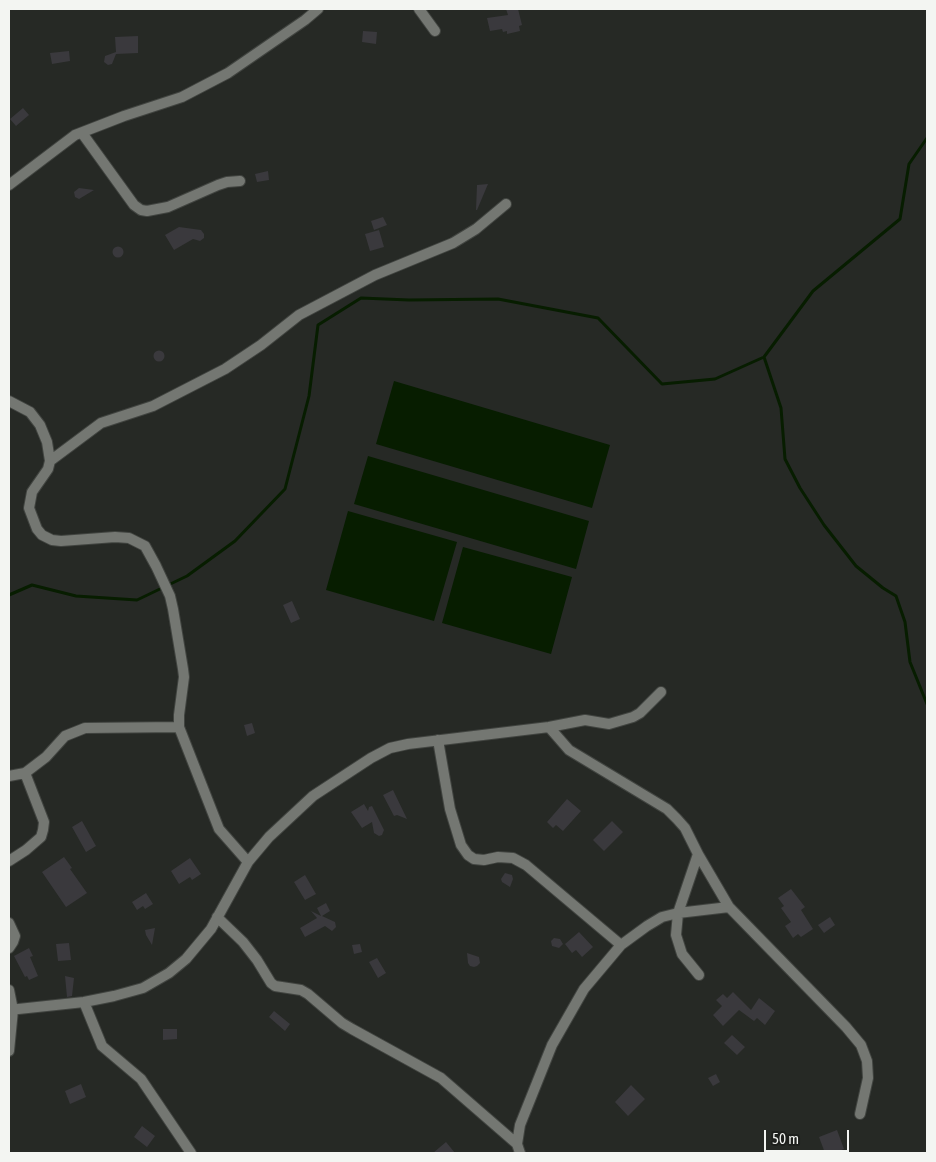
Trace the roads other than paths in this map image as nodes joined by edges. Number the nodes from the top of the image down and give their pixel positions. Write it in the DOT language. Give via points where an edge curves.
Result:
graph roads {
  1 [pos="318,9"];
  2 [pos="419,9"];
  3 [pos="435,31"];
  4 [pos="82,133"];
  5 [pos="240,181"];
  6 [pos="9,185"];
  7 [pos="506,204"];
  8 [pos="9,401"];
  9 [pos="50,461"];
  10 [pos="661,692"];
  11 [pos="179,727"];
  12 [pos="549,727"];
  13 [pos="438,740"];
  14 [pos="25,773"];
  15 [pos="9,776"];
  16 [pos="698,854"];
  17 [pos="9,861"];
  18 [pos="248,862"];
  19 [pos="729,907"];
  20 [pos="678,913"];
  21 [pos="217,917"];
  22 [pos="9,923"];
  23 [pos="621,945"];
  24 [pos="9,948"];
  25 [pos="699,975"];
  26 [pos="9,990"];
  27 [pos="84,1002"];
  28 [pos="11,1010"];
  29 [pos="9,1050"];
  30 [pos="860,1114"];
  31 [pos="518,1149"];
  32 [pos="191,1153"];
  1 -- 4 [label="street" via="236,69 170,102"];
  2 -- 3 [label="street"];
  4 -- 5 [label="street" via="134,205 141,210 168,207 218,184"];
  4 -- 6 [label="street"];
  7 -- 9 [label="street" via="453,243 375,275 300,315 225,369 153,406 101,423"];
  8 -- 9 [label="street" via="30,412 40,425"];
  9 -- 11 [label="street" via="46,474 32,492 29,508 42,535 61,541 129,538 148,550 162,578 170,596 184,677"];
  10 -- 12 [label="street" via="640,713 624,720 609,724 585,720"];
  11 -- 14 [label="street" via="85,728 65,736 46,757"];
  11 -- 18 [label="street" via="219,829"];
  12 -- 13 [label="street"];
  12 -- 16 [label="street" via="570,750 667,810 685,828"];
  13 -- 18 [label="street" via="390,748 371,758 313,796 269,837"];
  13 -- 23 [label="street" via="450,809 461,845 468,856 484,860 513,858"];
  14 -- 15 [label="street"];
  14 -- 17 [label="street" via="44,822 43,830 26,850"];
  16 -- 19 [label="street"];
  16 -- 20 [label="street"];
  18 -- 21 [label="street"];
  19 -- 20 [label="street"];
  19 -- 30 [label="street" via="861,1045 868,1061 868,1078"];
  20 -- 23 [label="street" via="662,917"];
  20 -- 25 [label="street" via="676,936 682,954"];
  21 -- 27 [label="street" via="186,960 170,973 143,988"];
  21 -- 31 [label="street" via="243,942 275,986 301,990 347,1026 441,1078"];
  22 -- 24 [label="street" via="15,936"];
  23 -- 31 [label="street" via="584,989 552,1044 520,1125"];
  26 -- 28 [label="street"];
  27 -- 28 [label="street"];
  27 -- 32 [label="street" via="102,1046 141,1080"];
  28 -- 29 [label="street"];
}
